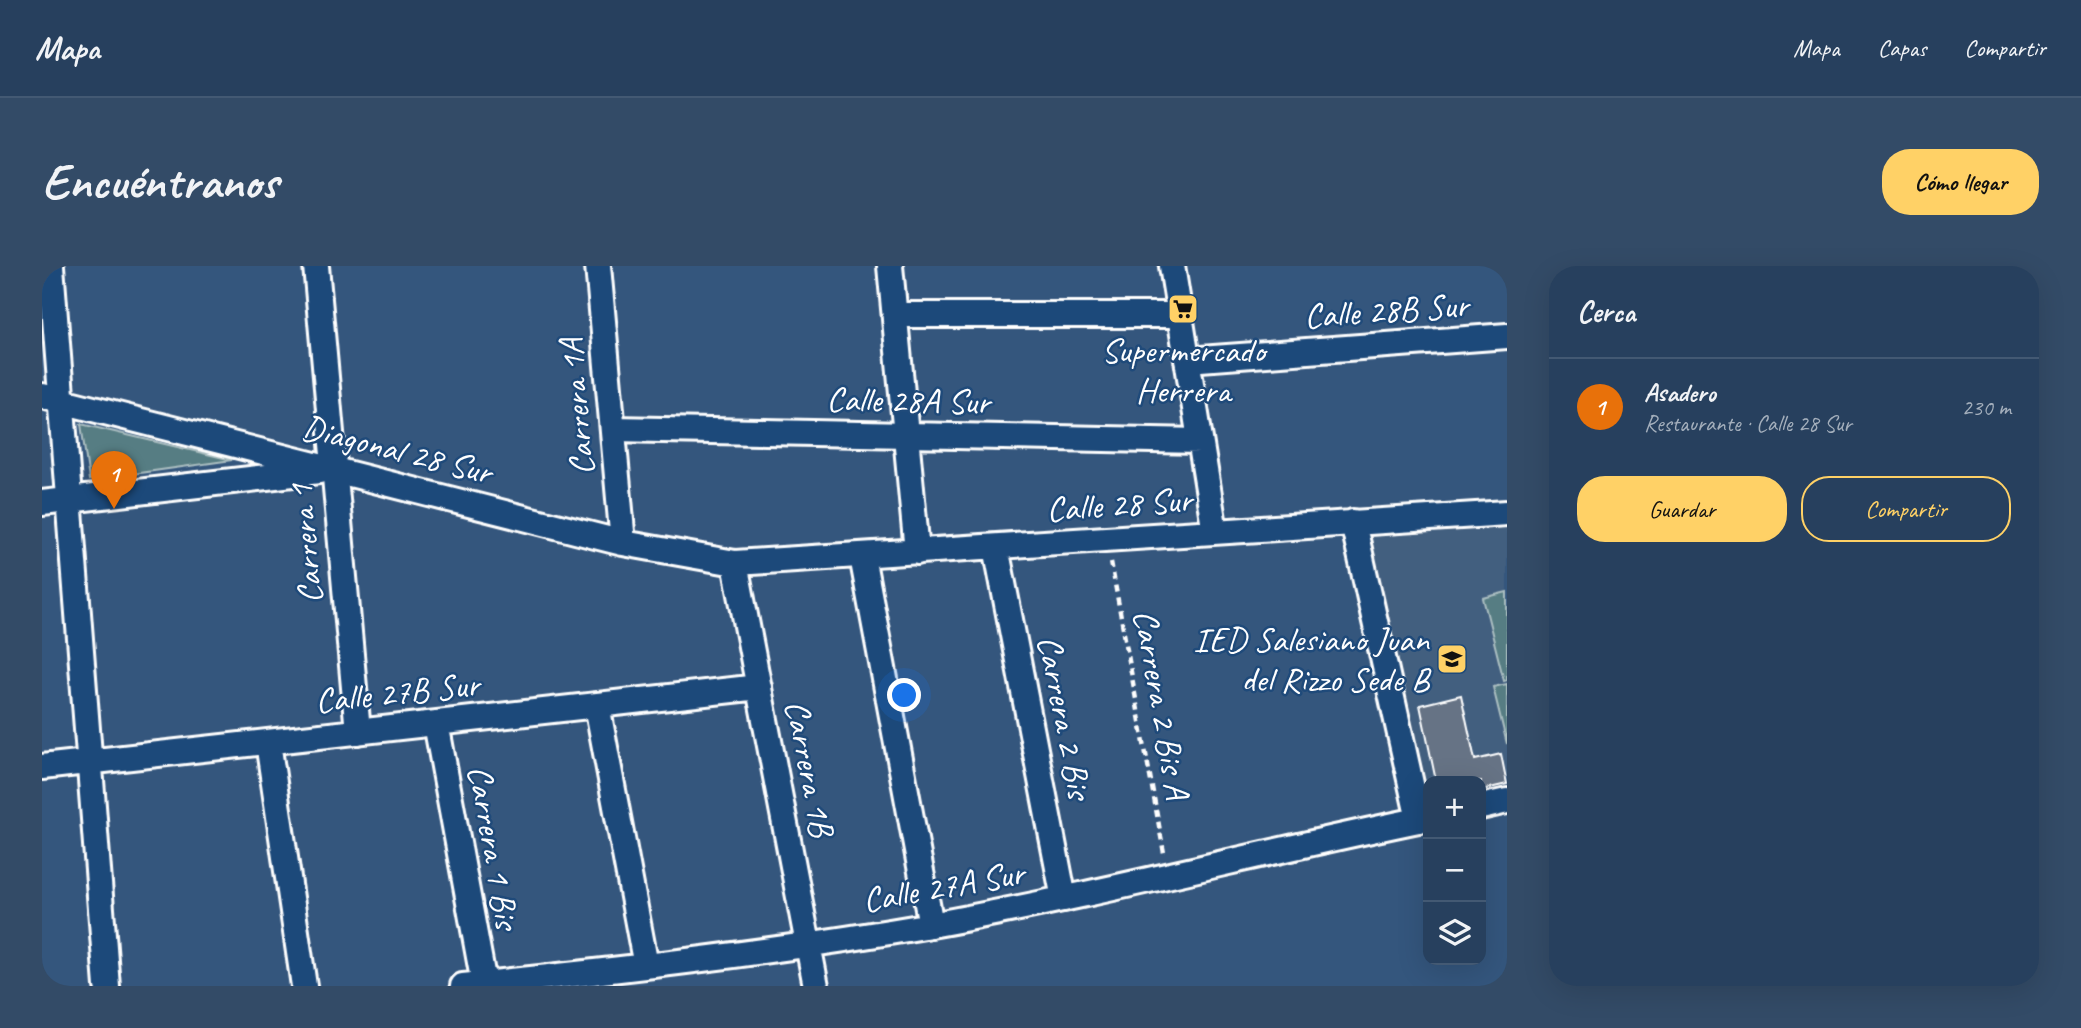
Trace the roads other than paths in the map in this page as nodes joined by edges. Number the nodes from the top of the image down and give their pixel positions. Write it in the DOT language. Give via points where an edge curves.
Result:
graph roads {
  1 [pos="51,266"];
  2 [pos="316,266"];
  3 [pos="598,266"];
  4 [pos="890,266"];
  5 [pos="1172,266"];
  6 [pos="895,315"];
  7 [pos="1180,315"];
  8 [pos="1507,336"];
  9 [pos="1187,360"];
  10 [pos="52,399"];
  11 [pos="614,429"];
  12 [pos="906,435"];
  13 [pos="1200,441"];
  14 [pos="333,469"];
  15 [pos="71,499"];
  16 [pos="42,503"];
  17 [pos="1507,513"];
  18 [pos="1353,522"];
  19 [pos="1215,532"];
  20 [pos="623,542"];
  21 [pos="996,547"];
  22 [pos="917,552"];
  23 [pos="862,556"];
  24 [pos="735,563"];
  25 [pos="759,687"];
  26 [pos="597,705"];
  27 [pos="436,723"];
  28 [pos="358,732"];
  29 [pos="268,742"];
  30 [pos="90,762"];
  31 [pos="42,767"];
  32 [pos="1507,802"];
  33 [pos="1486,806"];
  34 [pos="1423,815"];
  35 [pos="1423,819"];
  36 [pos="1064,899"];
  37 [pos="930,925"];
  38 [pos="809,944"];
  39 [pos="646,965"];
  40 [pos="474,985"];
  41 [pos="107,986"];
  42 [pos="304,986"];
  43 [pos="816,986"];
  1 -- 10 [label="street"];
  2 -- 14 [label="street, Carrera 1"];
  3 -- 11 [label="street, Carrera 1A"];
  4 -- 6 [label="street"];
  5 -- 7 [label="street"];
  6 -- 7 [label="street"];
  6 -- 12 [label="street"];
  7 -- 9 [label="street"];
  8 -- 9 [label="street, Calle 28B Sur"];
  9 -- 13 [label="street"];
  10 -- 14 [label="street, Diagonal 28 Sur"];
  10 -- 15 [label="street"];
  11 -- 12 [label="street, Calle 28A Sur"];
  11 -- 20 [label="street, Carrera 1A"];
  12 -- 13 [label="street, Calle 28A Sur"];
  12 -- 22 [label="street"];
  13 -- 19 [label="street"];
  14 -- 15 [label="street"];
  14 -- 20 [label="street, Diagonal 28 Sur"];
  14 -- 28 [label="street, Carrera 1"];
  15 -- 16 [label="street"];
  15 -- 30 [label="street"];
  17 -- 18 [label="street, Calle 28 Sur"];
  18 -- 19 [label="street, Calle 28 Sur"];
  18 -- 34 [label="street"];
  19 -- 21 [label="street, Calle 28 Sur"];
  20 -- 24 [label="street, Diagonal 28 Sur"];
  21 -- 22 [label="street, Calle 28 Sur"];
  21 -- 36 [label="street, Carrera 2 Bis"];
  22 -- 23 [label="street, Calle 28 Sur"];
  23 -- 24 [label="street, Calle 28 Sur"];
  23 -- 37 [label="street"];
  24 -- 25 [label="street, Carrera 1B"];
  25 -- 26 [label="street, Calle 27B Sur"];
  25 -- 38 [label="street, Carrera 1B"];
  26 -- 27 [label="street, Calle 27B Sur"];
  26 -- 39 [label="street"];
  27 -- 28 [label="street, Calle 27B Sur"];
  27 -- 40 [label="street, Carrera 1 Bis"];
  28 -- 29 [label="street, Calle 27B Sur"];
  29 -- 30 [label="street, Calle 27B Sur"];
  29 -- 42 [label="street"];
  30 -- 31 [label="street, Calle 27B Sur"];
  30 -- 41 [label="street"];
  32 -- 33 [label="street"];
  35 -- 36 [label="street, Calle 27A Sur"];
  36 -- 37 [label="street, Calle 27A Sur"];
  37 -- 38 [label="street, Calle 27A Sur"];
  38 -- 39 [label="street, Calle 27A Sur"];
  38 -- 43 [label="street, Carrera 1B"];
  39 -- 40 [label="street, Calle 27A Sur"];
}
